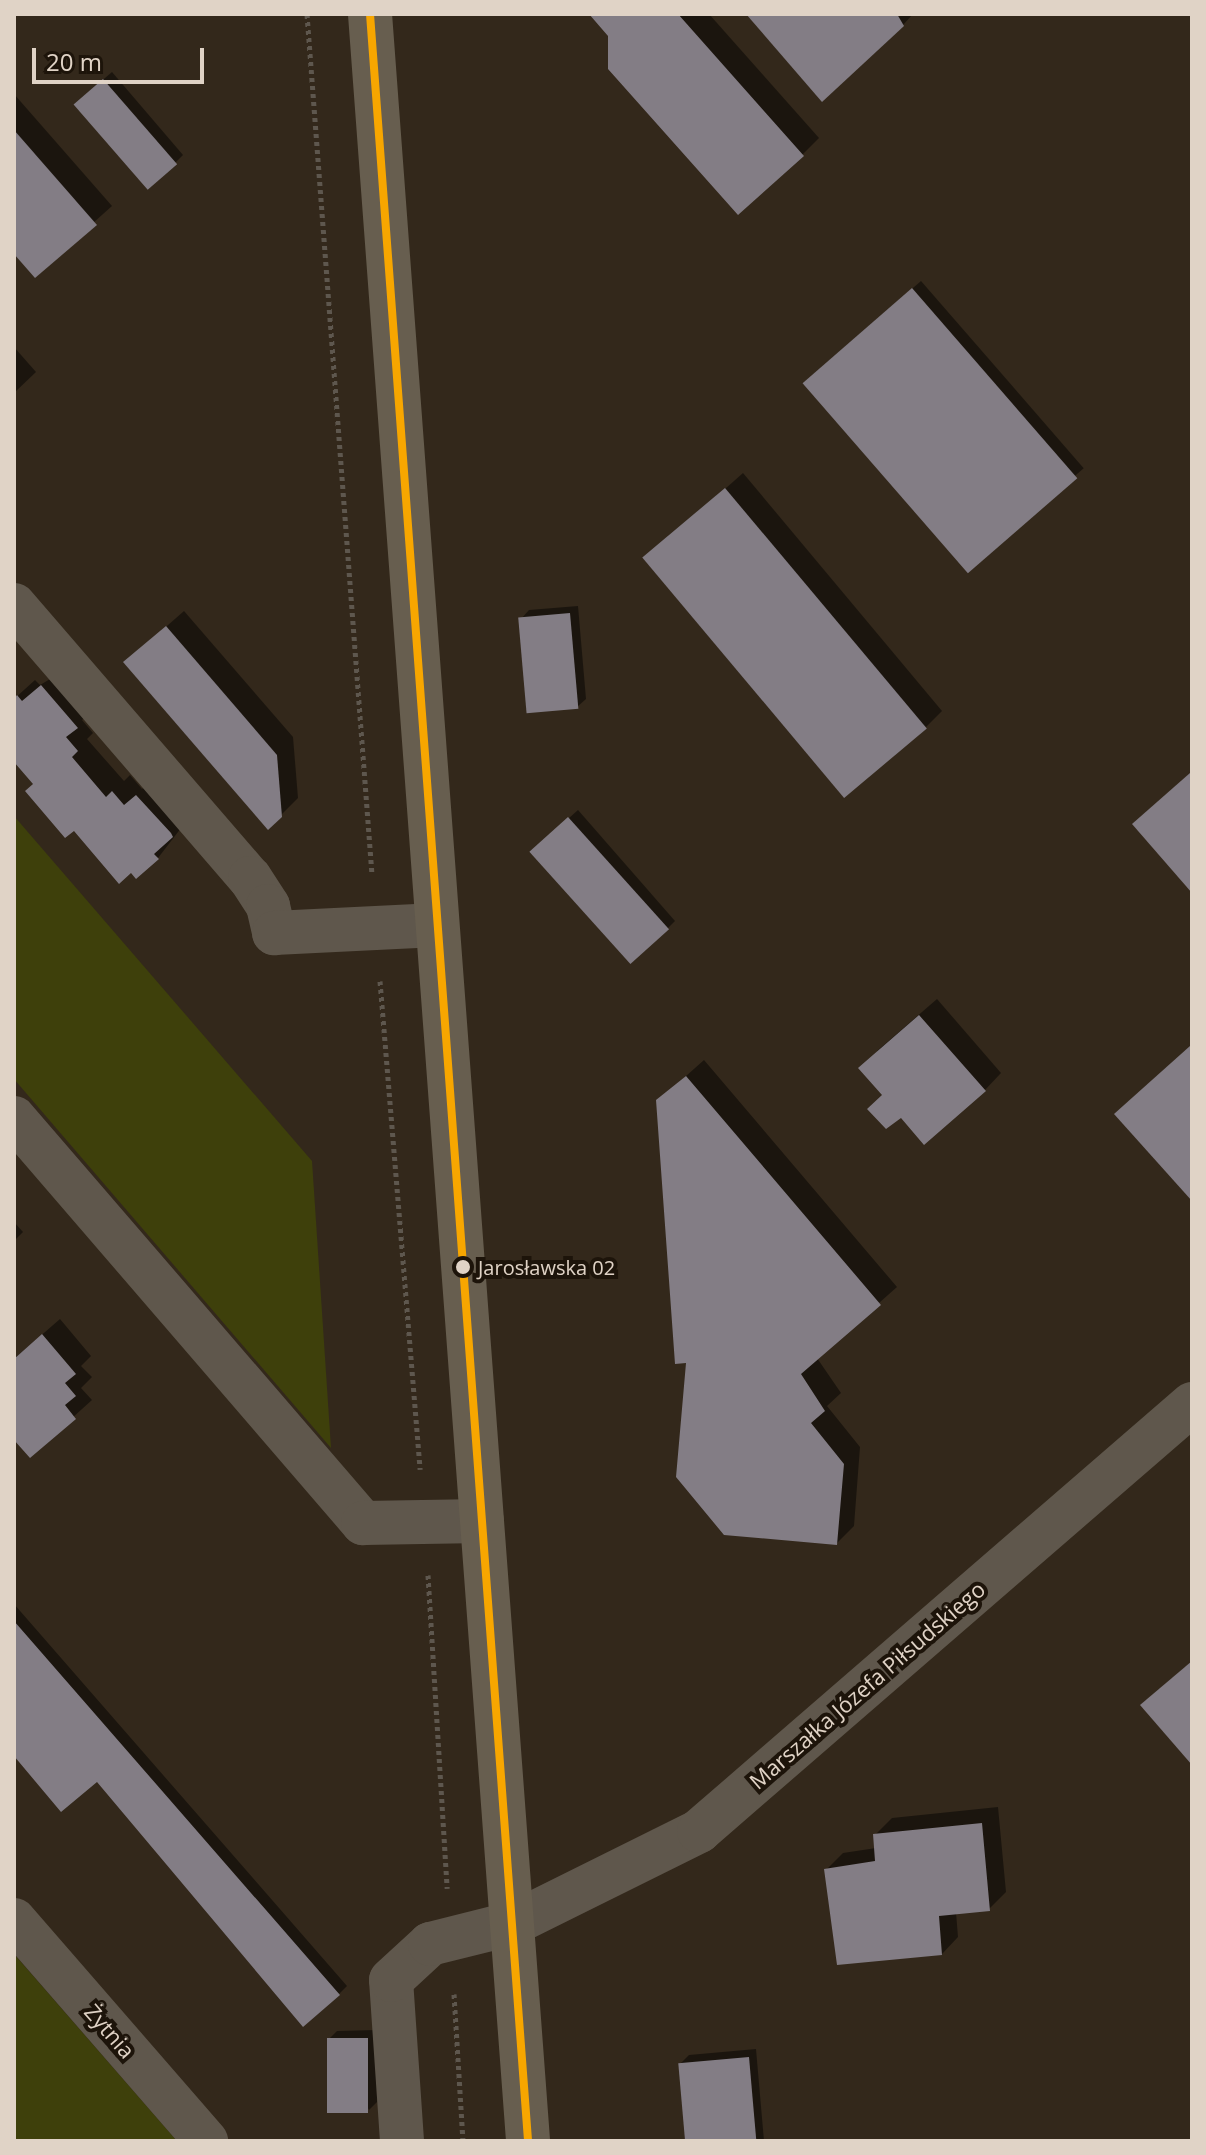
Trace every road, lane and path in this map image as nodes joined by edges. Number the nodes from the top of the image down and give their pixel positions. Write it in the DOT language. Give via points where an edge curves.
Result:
graph roads {
  1 [pos="307,14"];
  2 [pos="370,14"];
  3 [pos="14,605"];
  4 [pos="437,925"];
  5 [pos="376,930"];
  6 [pos="14,1118"];
  7 [pos="1192,1404"];
  8 [pos="482,1521"];
  9 [pos="424,1522"];
  10 [pos="14,1920"];
  11 [pos="514,1923"];
  12 [pos="450,1939"];
  13 [pos="206,2141"];
  14 [pos="402,2141"];
  15 [pos="463,2141"];
  16 [pos="528,2141"];
  1 -- 5 [label="path"];
  2 -- 4 [label="main road"];
  3 -- 5 [label="street" via="250,878 268,906 274,933"];
  4 -- 5 [label="street"];
  4 -- 8 [label="main road"];
  5 -- 9 [label="path"];
  6 -- 9 [label="street" via="363,1523"];
  7 -- 11 [label="street, Marszałka Józefa Piłsudskiego" via="699,1831"];
  8 -- 9 [label="street"];
  8 -- 11 [label="main road"];
  9 -- 12 [label="path"];
  10 -- 13 [label="street, Żytnia"];
  11 -- 12 [label="street, Marszałka Józefa Piłsudskiego"];
  11 -- 16 [label="main road"];
  12 -- 14 [label="street, Marszałka Józefa Piłsudskiego" via="430,1944 391,1980"];
  12 -- 15 [label="path"];
}
